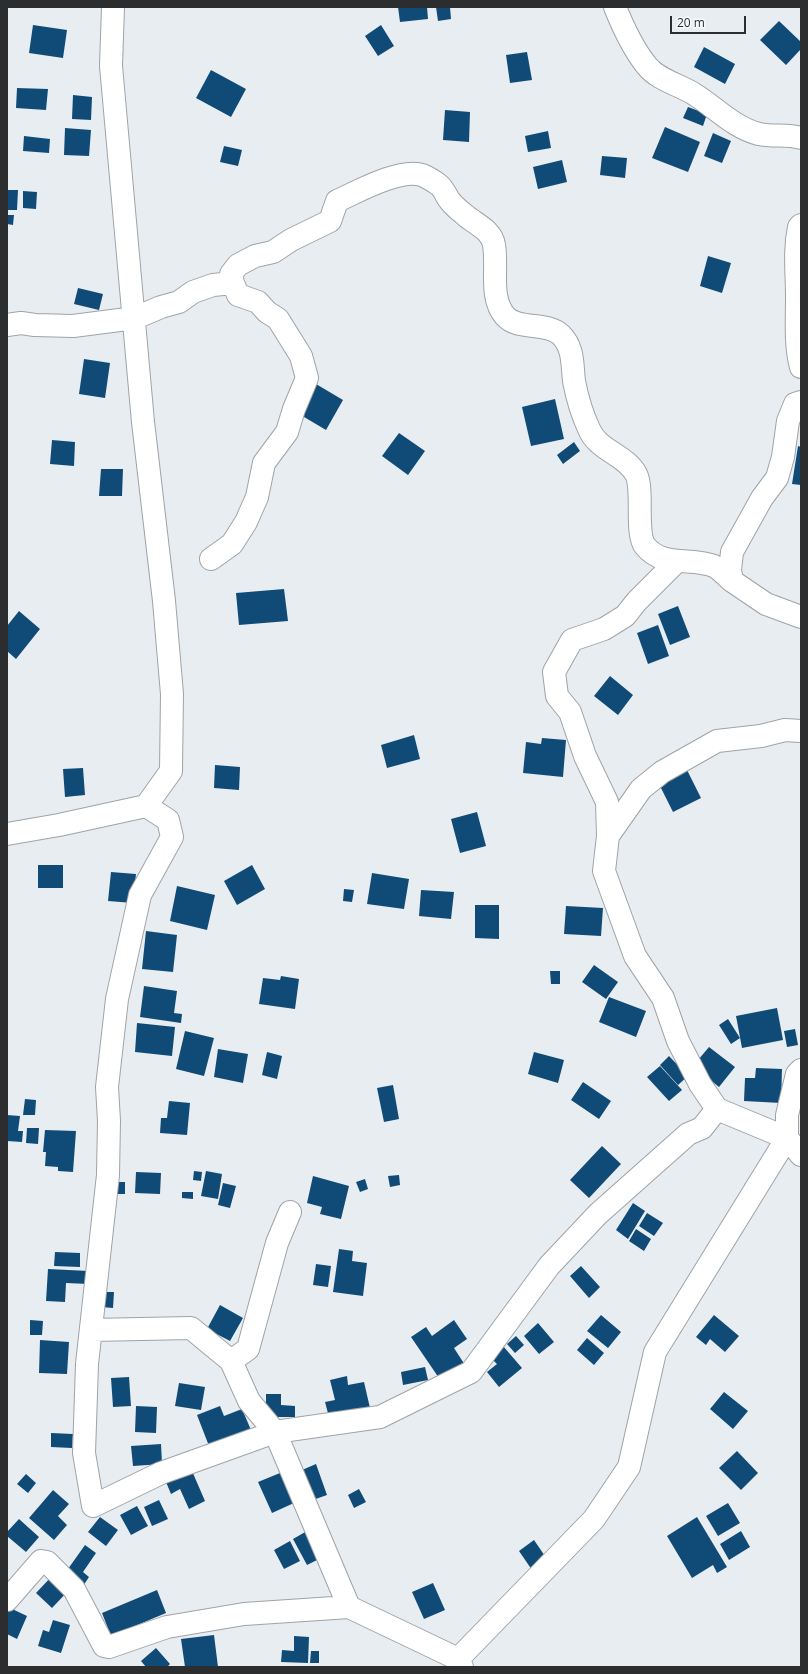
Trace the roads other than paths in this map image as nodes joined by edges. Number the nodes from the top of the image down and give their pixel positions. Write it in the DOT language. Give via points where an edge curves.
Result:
graph roads {
  1 [pos="113,7"];
  2 [pos="614,7"];
  3 [pos="801,138"];
  4 [pos="801,225"];
  5 [pos="232,283"];
  6 [pos="135,318"];
  7 [pos="7,325"];
  8 [pos="801,367"];
  9 [pos="801,402"];
  10 [pos="211,559"];
  11 [pos="676,562"];
  12 [pos="732,580"];
  13 [pos="801,616"];
  14 [pos="801,731"];
  15 [pos="146,806"];
  16 [pos="7,834"];
  17 [pos="608,836"];
  18 [pos="801,1070"];
  19 [pos="717,1109"];
  20 [pos="787,1138"];
  21 [pos="801,1155"];
  22 [pos="290,1212"];
  23 [pos="91,1330"];
  24 [pos="231,1361"];
  25 [pos="275,1432"];
  26 [pos="7,1600"];
  27 [pos="349,1607"];
  28 [pos="460,1663"];
  1 -- 6 [label="street" via="111,66"];
  2 -- 3 [label="street" via="627,34 648,67 694,93 738,126 759,134 791,135"];
  4 -- 8 [label="street" via="795,255 796,315"];
  5 -- 6 [label="street" via="213,285 193,292 179,302"];
  5 -- 10 [label="street" via="238,295 258,302 278,319 301,356 307,378 287,432 264,463 257,497 246,522 232,544"];
  5 -- 11 [label="street" via="231,274 238,265 255,256 273,252 330,221 337,201 404,174 421,175 440,185 450,202 485,230 494,243 497,300 506,317 524,325 545,327 560,333 569,344 577,393 589,431 598,442 629,462 637,476 644,545 657,556"];
  6 -- 7 [label="street" via="73,326 21,323"];
  6 -- 15 [label="street" via="143,422 172,694 171,771"];
  9 -- 12 [label="street" via="795,404 788,421 777,478 762,498 732,552"];
  11 -- 12 [label="street" via="714,566"];
  11 -- 17 [label="street" via="625,616 604,629 572,640 554,672 557,696 570,712 585,756 607,802"];
  12 -- 13 [label="street" via="766,604"];
  14 -- 17 [label="street" via="785,730 761,736 717,741 662,772 641,789"];
  15 -- 16 [label="street"];
  15 -- 23 [label="street" via="168,820 172,837 140,895 117,999 107,1087 108,1175"];
  17 -- 19 [label="street" via="604,871 635,956 663,998 678,1041 700,1084"];
  18 -- 20 [label="street" via="797,1074 787,1115"];
  19 -- 20 [label="street"];
  19 -- 25 [label="street" via="702,1128 688,1134 598,1214 549,1266 471,1372 380,1417"];
  20 -- 21 [label="street"];
  20 -- 28 [label="street" via="655,1352 629,1467 594,1519"];
  22 -- 24 [label="street" via="277,1243 248,1349"];
  23 -- 24 [label="street" via="191,1328"];
  23 -- 25 [label="street" via="87,1364 84,1452 93,1506 162,1473"];
  24 -- 25 [label="street" via="249,1401"];
  25 -- 27 [label="street"];
  26 -- 27 [label="street" via="40,1561 47,1562 74,1589 104,1646 108,1647 167,1627 236,1615"];
  27 -- 28 [label="street"];
}
